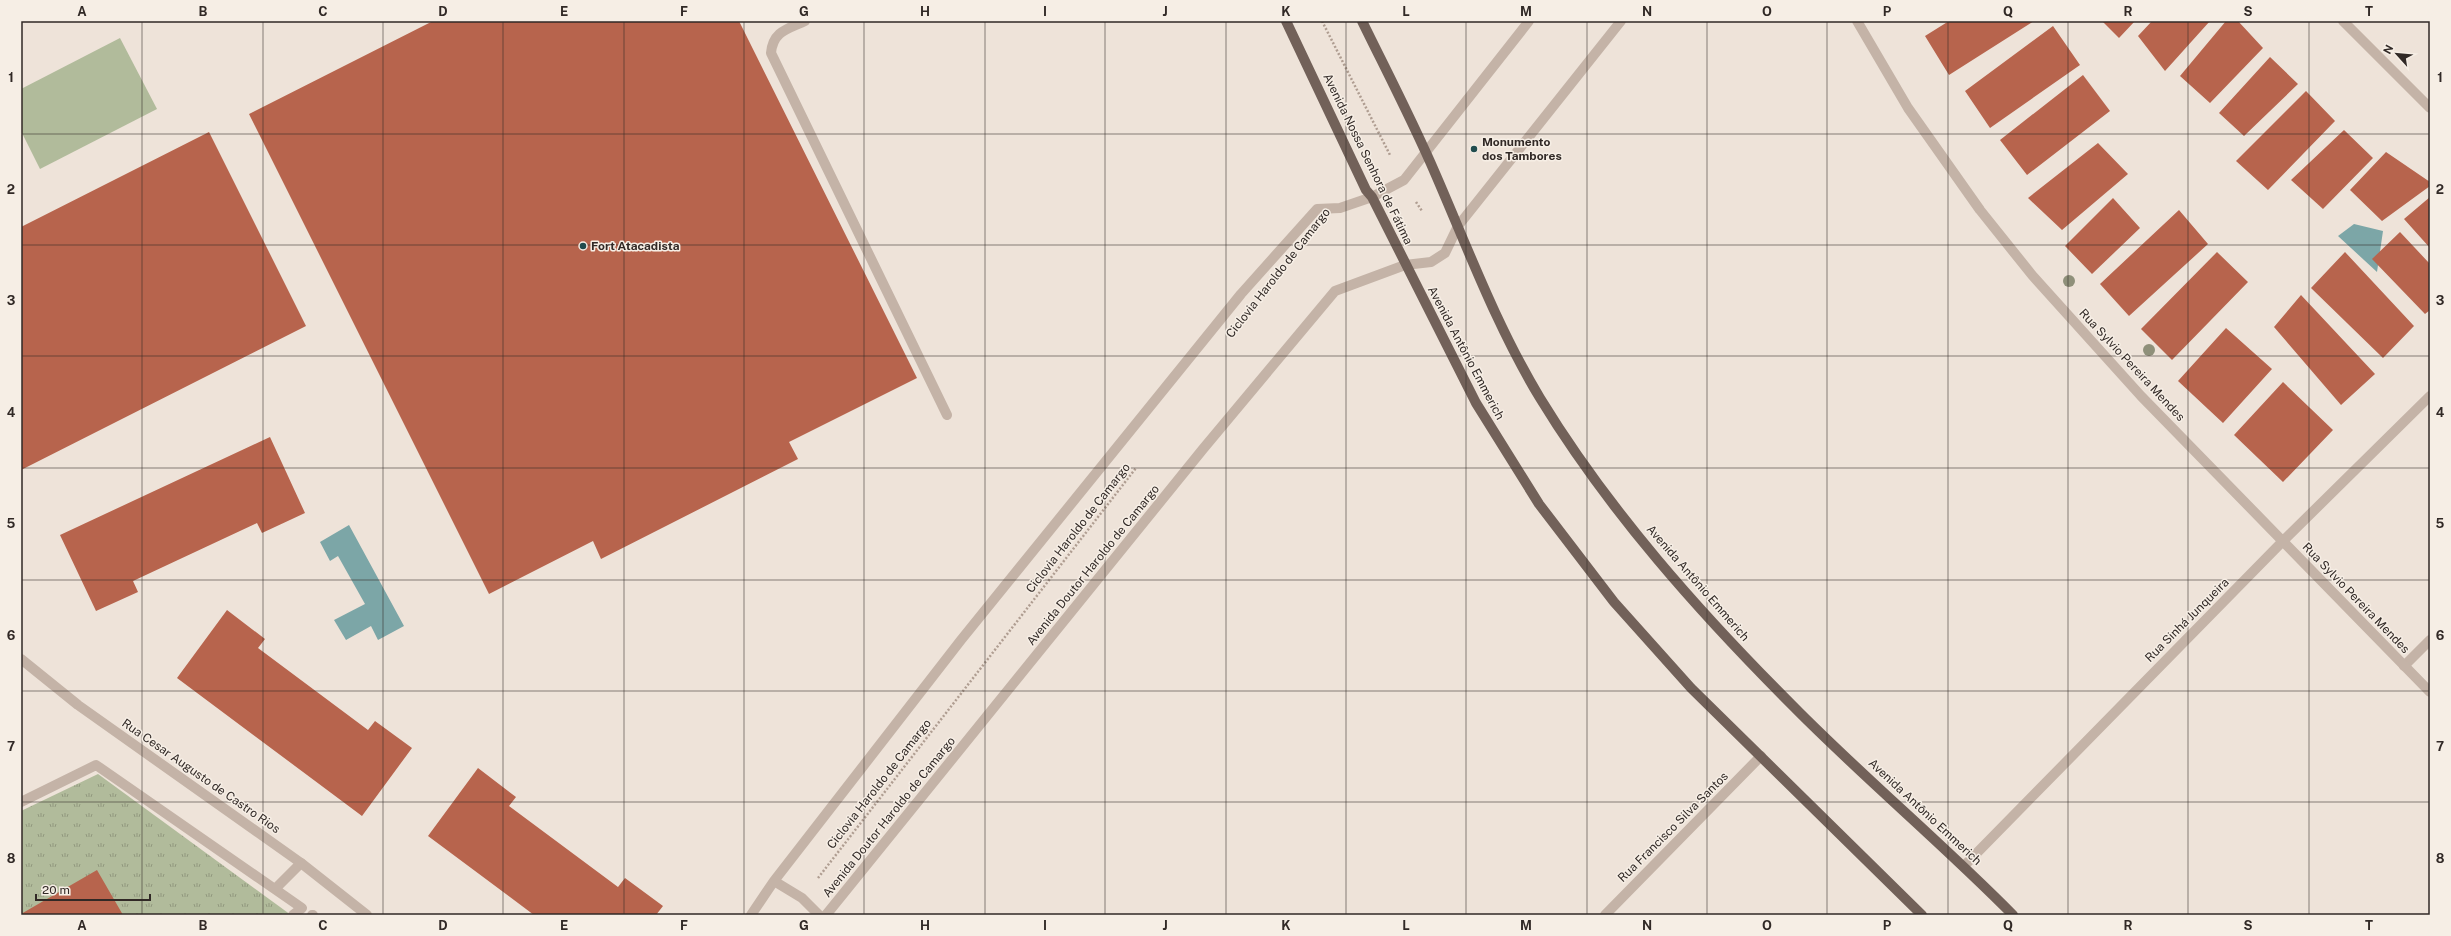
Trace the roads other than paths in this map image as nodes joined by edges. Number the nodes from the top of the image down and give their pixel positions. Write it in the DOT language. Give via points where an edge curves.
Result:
graph roads {
  1 [pos="805,21"];
  2 [pos="1286,21"];
  3 [pos="1362,21"];
  4 [pos="1529,21"];
  5 [pos="1621,21"];
  6 [pos="1857,21"];
  7 [pos="2343,21"];
  8 [pos="2430,108"];
  9 [pos="1426,152"];
  10 [pos="1372,197"];
  11 [pos="1458,226"];
  12 [pos="1405,265"];
  13 [pos="2430,396"];
  14 [pos="947,415"];
  15 [pos="2283,541"];
  16 [pos="2430,640"];
  17 [pos="21,659"];
  18 [pos="2404,666"];
  19 [pos="2430,692"];
  20 [pos="1761,756"];
  21 [pos="21,802"];
  22 [pos="301,863"];
  23 [pos="1964,866"];
  24 [pos="774,881"];
  25 [pos="275,889"];
  26 [pos="293,915"];
  27 [pos="367,915"];
  28 [pos="751,915"];
  29 [pos="819,915"];
  30 [pos="826,915"];
  31 [pos="1605,915"];
  32 [pos="1922,915"];
  33 [pos="2014,915"];
  1 -- 14 [label="street" via="778,34 772,42 771,53"];
  2 -- 10 [label="main road, Avenida Nossa Senhora de Fátima" via="1366,190"];
  3 -- 9 [label="main road"];
  4 -- 9 [label="street"];
  5 -- 11 [label="street, Avenida Doutor Haroldo de Camargo"];
  6 -- 15 [label="street, Rua Sylvio Pereira Mendes" via="1908,108 1980,210 2032,275 2141,396"];
  7 -- 8 [label="street"];
  9 -- 10 [label="street" via="1404,180"];
  9 -- 11 [label="main road"];
  10 -- 12 [label="main road, Avenida Nossa Senhora de Fátima"];
  10 -- 24 [label="street" via="1340,208 1317,208 1241,294 961,640"];
  11 -- 12 [label="street, Avenida Doutor Haroldo de Camargo" via="1445,253 1431,262"];
  11 -- 23 [label="main road, Avenida Antônio Emmerich" via="1500,323 1540,397 1617,510 1701,611 1794,708"];
  12 -- 20 [label="main road, Avenida Antônio Emmerich" via="1476,403 1539,504 1630,621 1691,688"];
  12 -- 30 [label="street, Avenida Doutor Haroldo de Camargo" via="1335,291 1203,449"];
  13 -- 15 [label="street, Rua Sinhá Junqueira"];
  15 -- 18 [label="street, Rua Sylvio Pereira Mendes"];
  15 -- 23 [label="street, Rua Sinhá Junqueira"];
  16 -- 18 [label="street"];
  17 -- 22 [label="street, Rua Cesar Augusto de Castro Rios" via="78,705"];
  18 -- 19 [label="street, Rua Sylvio Pereira Mendes"];
  20 -- 31 [label="street, Rua Francisco Silva Santos"];
  20 -- 32 [label="main road, Avenida Antônio Emmerich"];
  21 -- 25 [label="street" via="96,765"];
  22 -- 25 [label="street"];
  22 -- 27 [label="street, Rua Cesar Augusto de Castro Rios"];
  23 -- 33 [label="main road, Avenida Antônio Emmerich"];
  24 -- 28 [label="street"];
  24 -- 29 [label="street" via="802,898"];
  25 -- 26 [label="street" via="302,908"];
}
